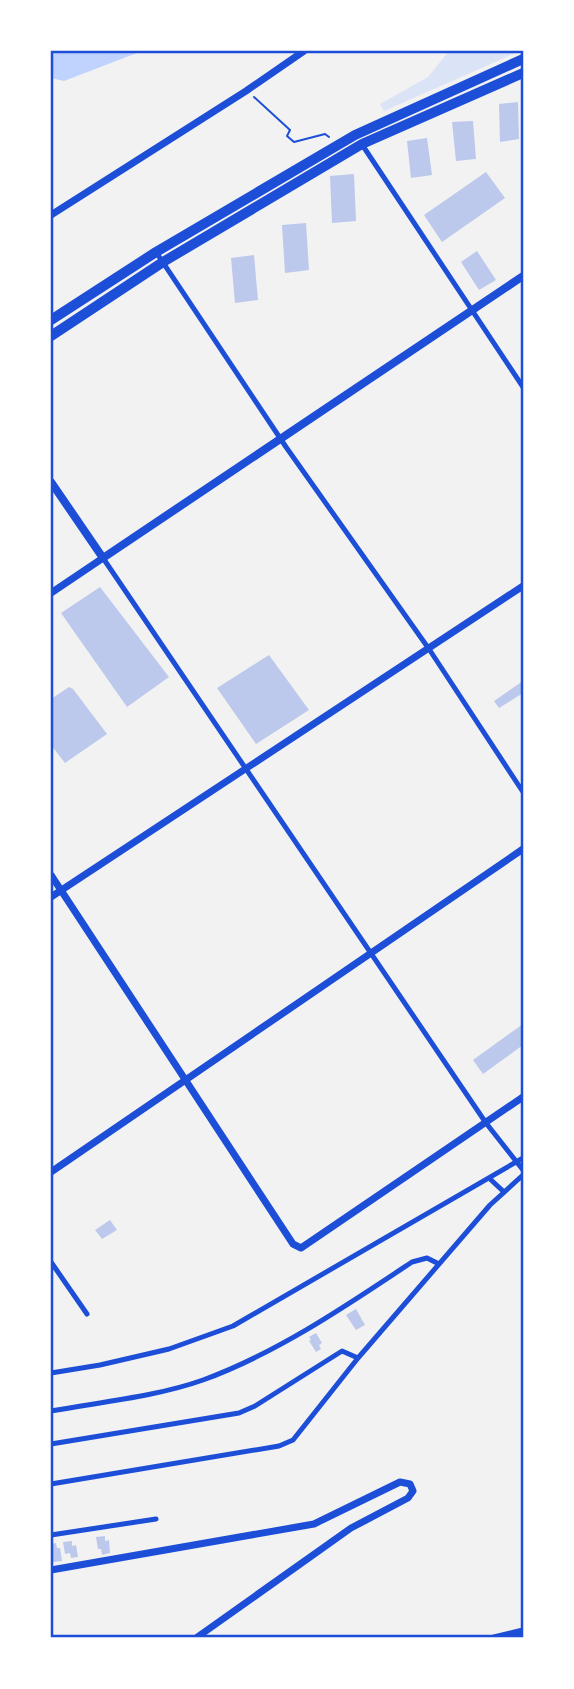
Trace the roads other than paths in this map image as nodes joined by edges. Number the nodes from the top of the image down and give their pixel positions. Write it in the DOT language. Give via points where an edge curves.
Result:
graph roads {
  1 [pos="304,51"];
  2 [pos="523,59"];
  3 [pos="523,73"];
  4 [pos="358,140"];
  5 [pos="51,215"];
  6 [pos="156,252"];
  7 [pos="163,262"];
  8 [pos="523,276"];
  9 [pos="472,310"];
  10 [pos="51,320"];
  11 [pos="51,336"];
  12 [pos="523,387"];
  13 [pos="281,438"];
  14 [pos="51,482"];
  15 [pos="103,558"];
  16 [pos="523,586"];
  17 [pos="51,593"];
  18 [pos="429,649"];
  19 [pos="247,769"];
  20 [pos="523,792"];
  21 [pos="523,849"];
  22 [pos="51,875"];
  23 [pos="61,890"];
  24 [pos="51,897"];
  25 [pos="372,952"];
  26 [pos="186,1080"];
  27 [pos="523,1097"];
  28 [pos="486,1123"];
  29 [pos="523,1158"];
  30 [pos="516,1160"];
  31 [pos="51,1172"];
  32 [pos="523,1172"];
  33 [pos="489,1178"];
  34 [pos="503,1192"];
  35 [pos="51,1262"];
  36 [pos="438,1263"];
  37 [pos="87,1314"];
  38 [pos="358,1358"];
  39 [pos="51,1373"];
  40 [pos="51,1411"];
  41 [pos="51,1444"];
  42 [pos="51,1484"];
  43 [pos="156,1519"];
  44 [pos="51,1535"];
  45 [pos="51,1570"];
  46 [pos="523,1631"];
  47 [pos="196,1638"];
  48 [pos="494,1638"];
  1 -- 5 [label="street"];
  2 -- 4 [label="highway"];
  3 -- 4 [label="highway"];
  4 -- 6 [label="highway" via="337,145"];
  4 -- 7 [label="highway"];
  4 -- 9 [label="street"];
  6 -- 7 [label="street"];
  6 -- 10 [label="highway"];
  7 -- 11 [label="highway"];
  7 -- 13 [label="street"];
  8 -- 9 [label="main road"];
  9 -- 12 [label="street"];
  9 -- 13 [label="main road"];
  13 -- 15 [label="main road"];
  13 -- 18 [label="street"];
  14 -- 15 [label="main road"];
  15 -- 17 [label="street"];
  15 -- 19 [label="street"];
  16 -- 18 [label="street"];
  18 -- 19 [label="street"];
  18 -- 20 [label="street"];
  19 -- 23 [label="street"];
  19 -- 25 [label="street"];
  21 -- 25 [label="street"];
  22 -- 23 [label="street"];
  23 -- 24 [label="street"];
  23 -- 26 [label="street"];
  25 -- 26 [label="street"];
  25 -- 28 [label="street"];
  26 -- 28 [label="street" via="293,1244 301,1248"];
  26 -- 31 [label="street"];
  27 -- 28 [label="street"];
  28 -- 30 [label="street"];
  29 -- 30 [label="street"];
  30 -- 32 [label="street"];
  30 -- 33 [label="street"];
  32 -- 34 [label="street"];
  33 -- 34 [label="street"];
  33 -- 39 [label="street" via="233,1326 169,1349"];
  34 -- 36 [label="street"];
  35 -- 37 [label="street"];
  36 -- 38 [label="street"];
  36 -- 40 [label="street" via="427,1258 412,1262 291,1337 201,1381"];
  38 -- 41 [label="street" via="342,1350 239,1413"];
  38 -- 42 [label="street" via="293,1440 279,1446"];
  43 -- 44 [label="street"];
  45 -- 47 [label="street" via="314,1524 383,1489 404,1481 410,1484 408,1498 351,1528"];
  46 -- 48 [label="street"];
}
